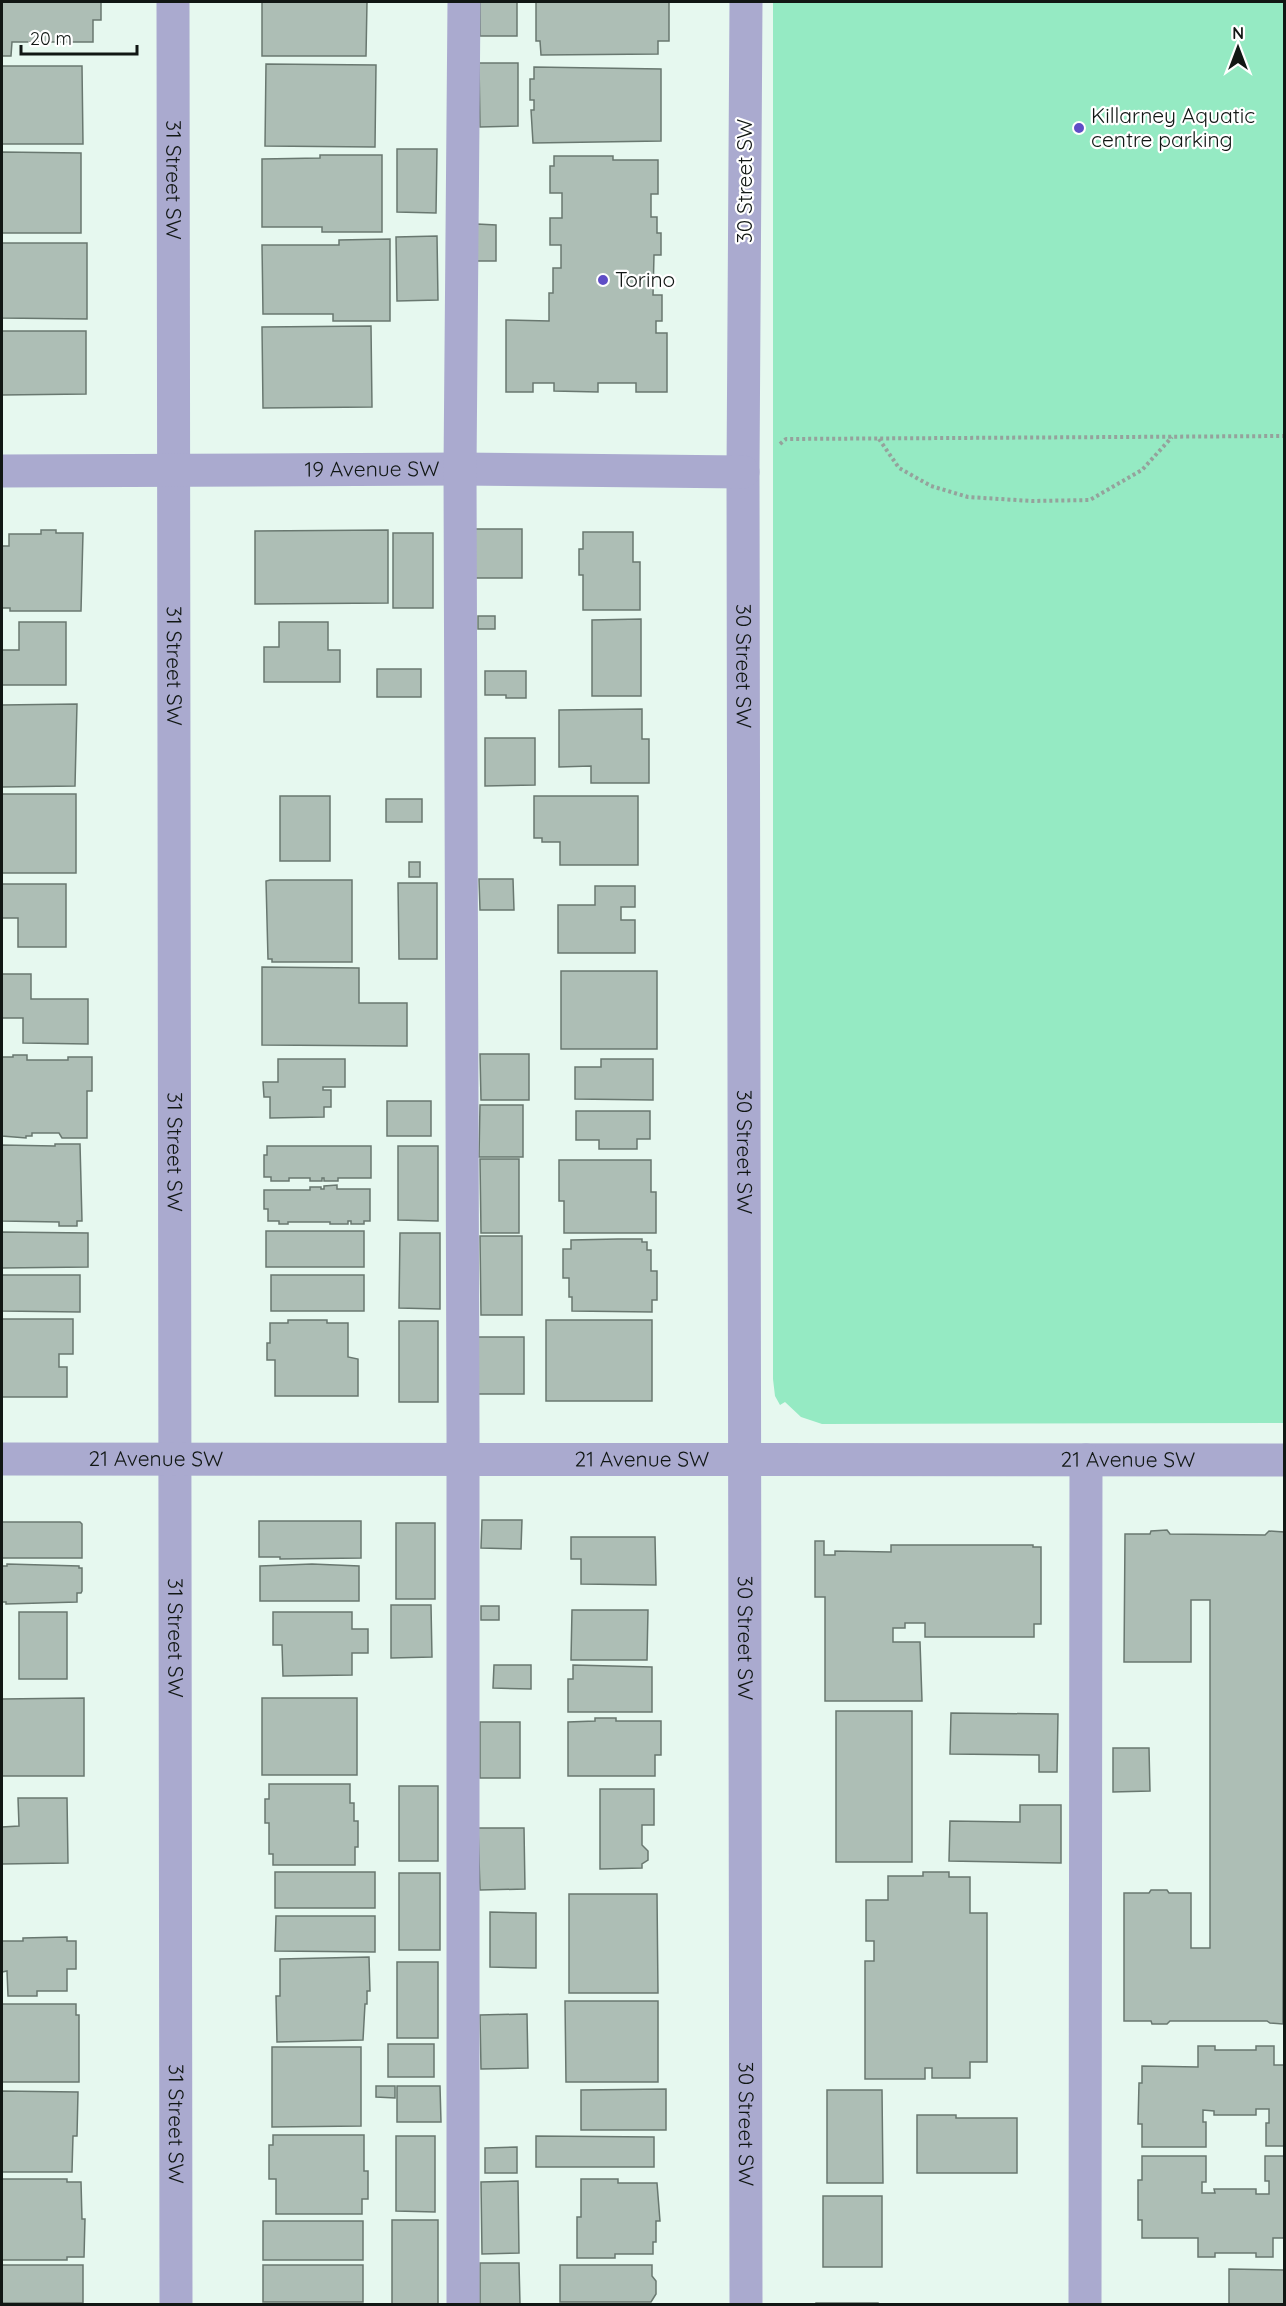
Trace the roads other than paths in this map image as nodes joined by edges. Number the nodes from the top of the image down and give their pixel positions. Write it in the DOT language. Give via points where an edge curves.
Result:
graph roads {
  1 [pos="173,2"];
  2 [pos="464,2"];
  3 [pos="746,2"];
  4 [pos="460,469"];
  5 [pos="2,471"];
  6 [pos="173,471"];
  7 [pos="743,472"];
  8 [pos="2,1459"];
  9 [pos="175,1459"];
  10 [pos="745,1460"];
  11 [pos="1086,1460"];
  12 [pos="1284,1460"];
  13 [pos="463,1461"];
  14 [pos="176,2304"];
  15 [pos="463,2304"];
  16 [pos="746,2304"];
  17 [pos="1085,2304"];
  1 -- 6 [label="street, 31 Street SW"];
  2 -- 4 [label="street"];
  3 -- 7 [label="street, 30 Street SW"];
  4 -- 6 [label="street, 19 Avenue SW"];
  4 -- 7 [label="street, 19 Avenue SW"];
  4 -- 13 [label="street"];
  5 -- 6 [label="street, 19 Avenue SW"];
  6 -- 9 [label="street, 31 Street SW"];
  7 -- 10 [label="street, 30 Street SW"];
  8 -- 9 [label="street, 21 Avenue SW"];
  9 -- 13 [label="street, 21 Avenue SW"];
  9 -- 14 [label="street, 31 Street SW"];
  10 -- 11 [label="street, 21 Avenue SW"];
  10 -- 13 [label="street, 21 Avenue SW"];
  10 -- 16 [label="street, 30 Street SW"];
  11 -- 12 [label="street, 21 Avenue SW"];
  11 -- 17 [label="street"];
  13 -- 15 [label="street"];
}
